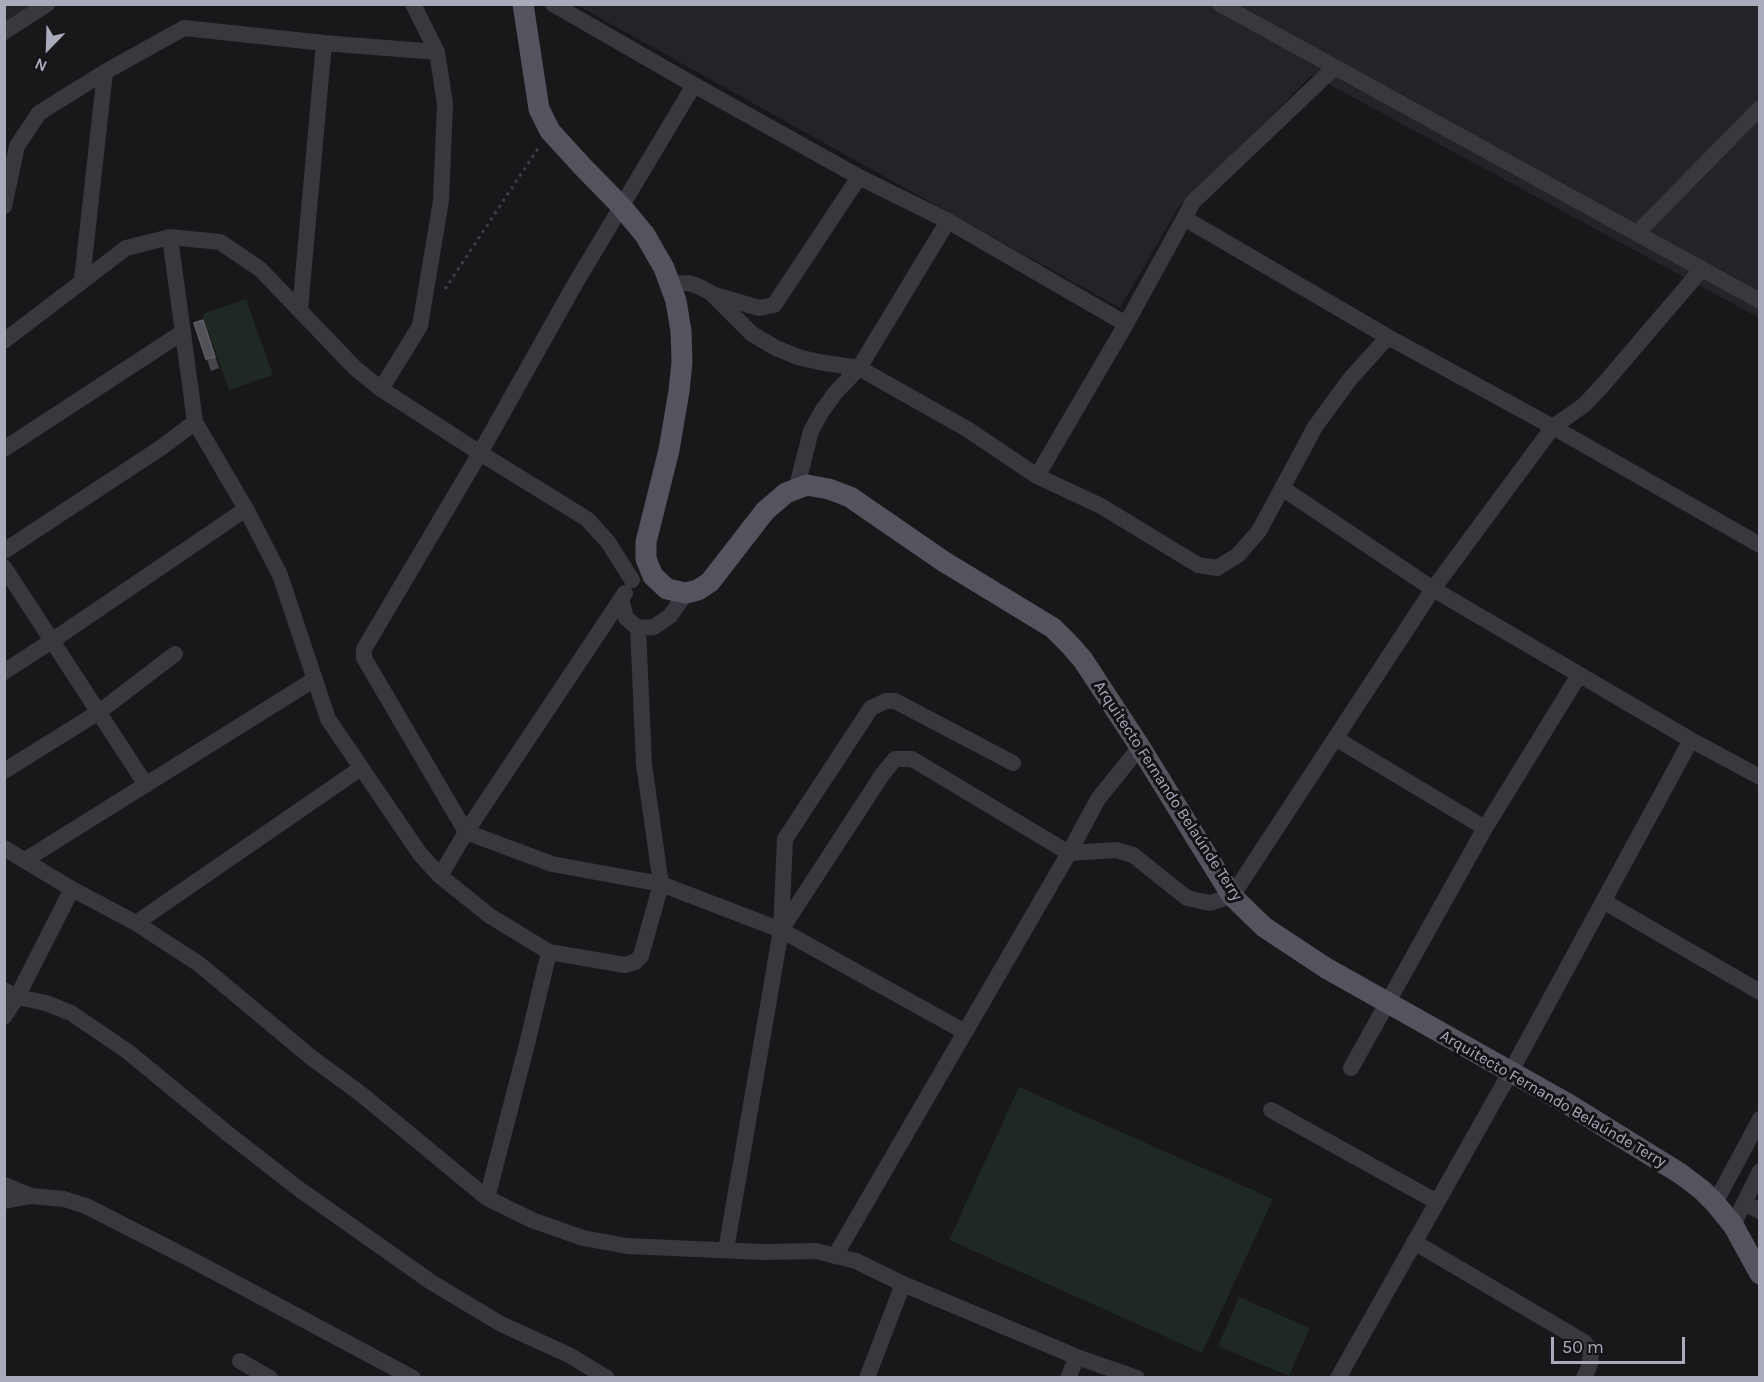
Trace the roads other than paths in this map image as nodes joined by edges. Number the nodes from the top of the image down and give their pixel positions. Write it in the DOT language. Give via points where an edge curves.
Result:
graph roads {
  1 [pos="47,4"];
  2 [pos="413,4"];
  3 [pos="523,4"];
  4 [pos="554,4"];
  5 [pos="1220,4"];
  6 [pos="4,32"];
  7 [pos="324,43"];
  8 [pos="437,52"];
  9 [pos="1335,68"];
  10 [pos="105,72"];
  11 [pos="694,85"];
  12 [pos="1760,108"];
  13 [pos="860,177"];
  14 [pos="4,206"];
  15 [pos="621,206"];
  16 [pos="1184,218"];
  17 [pos="948,222"];
  18 [pos="1637,233"];
  19 [pos="170,237"];
  20 [pos="1702,269"];
  21 [pos="82,280"];
  22 [pos="670,284"];
  23 [pos="711,293"];
  24 [pos="1760,301"];
  25 [pos="300,310"];
  26 [pos="1126,324"];
  27 [pos="183,332"];
  28 [pos="1388,337"];
  29 [pos="4,341"];
  30 [pos="859,368"];
  31 [pos="381,389"];
  32 [pos="195,422"];
  33 [pos="1553,427"];
  34 [pos="4,449"];
  35 [pos="480,453"];
  36 [pos="1037,476"];
  37 [pos="1282,488"];
  38 [pos="795,490"];
  39 [pos="246,509"];
  40 [pos="1760,545"];
  41 [pos="4,551"];
  42 [pos="646,559"];
  43 [pos="4,567"];
  44 [pos="633,580"];
  45 [pos="1433,589"];
  46 [pos="676,591"];
  47 [pos="621,599"];
  48 [pos="638,628"];
  49 [pos="53,640"];
  50 [pos="175,654"];
  51 [pos="4,672"];
  52 [pos="1580,675"];
  53 [pos="315,679"];
  54 [pos="99,712"];
  55 [pos="1335,738"];
  56 [pos="1691,740"];
  57 [pos="1140,747"];
  58 [pos="1013,763"];
  59 [pos="362,768"];
  60 [pos="4,771"];
  61 [pos="1760,777"];
  62 [pos="146,785"];
  63 [pos="1485,828"];
  64 [pos="466,832"];
  65 [pos="4,848"];
  66 [pos="1069,853"];
  67 [pos="25,860"];
  68 [pos="440,876"];
  69 [pos="661,884"];
  70 [pos="72,889"];
  71 [pos="1232,896"];
  72 [pos="1603,901"];
  73 [pos="136,923"];
  74 [pos="781,930"];
  75 [pos="549,952"];
  76 [pos="1760,992"];
  77 [pos="11,993"];
  78 [pos="1388,1004"];
  79 [pos="4,1017"];
  80 [pos="965,1032"];
  81 [pos="1351,1068"];
  82 [pos="1511,1071"];
  83 [pos="1271,1110"];
  84 [pos="1760,1119"];
  85 [pos="1760,1171"];
  86 [pos="4,1185"];
  87 [pos="31,1196"];
  88 [pos="487,1197"];
  89 [pos="4,1201"];
  90 [pos="1437,1203"];
  91 [pos="1715,1203"];
  92 [pos="1744,1203"];
  93 [pos="1760,1211"];
  94 [pos="1733,1225"];
  95 [pos="1414,1242"];
  96 [pos="726,1250"];
  97 [pos="835,1256"];
  98 [pos="1760,1274"];
  99 [pos="903,1284"];
  100 [pos="1077,1357"];
  101 [pos="240,1360"];
  102 [pos="270,1377"];
  103 [pos="413,1377"];
  104 [pos="607,1377"];
  105 [pos="867,1377"];
  106 [pos="1068,1377"];
  107 [pos="1137,1377"];
  108 [pos="1338,1377"];
  109 [pos="1584,1377"];
  1 -- 6 [label="street"];
  2 -- 8 [label="street"];
  3 -- 15 [label="main road" via="539,109 550,131"];
  4 -- 11 [label="street"];
  5 -- 9 [label="street"];
  7 -- 8 [label="street"];
  7 -- 10 [label="street" via="184,28"];
  7 -- 25 [label="street"];
  8 -- 31 [label="street" via="445,104 438,224 420,326"];
  9 -- 16 [label="street" via="1193,202"];
  9 -- 18 [label="street"];
  10 -- 14 [label="street" via="39,113 17,146"];
  10 -- 21 [label="street"];
  11 -- 13 [label="street"];
  11 -- 15 [label="street"];
  12 -- 18 [label="street"];
  13 -- 17 [label="street"];
  13 -- 23 [label="street" via="774,304 759,308"];
  15 -- 22 [label="main road" via="645,235"];
  15 -- 35 [label="street"];
  16 -- 26 [label="street"];
  16 -- 28 [label="street"];
  17 -- 26 [label="street"];
  17 -- 30 [label="street"];
  18 -- 20 [label="street"];
  19 -- 21 [label="street" via="126,248"];
  19 -- 25 [label="street" via="220,242 261,269"];
  19 -- 27 [label="street"];
  20 -- 24 [label="street"];
  20 -- 33 [label="street" via="1602,386 1584,405"];
  21 -- 29 [label="street"];
  22 -- 23 [label="street" via="689,283"];
  22 -- 42 [label="main road" via="681,331 682,362 669,450 646,542"];
  23 -- 30 [label="street" via="752,334 776,348 798,357"];
  25 -- 31 [label="street" via="355,368"];
  26 -- 36 [label="street"];
  27 -- 32 [label="street"];
  27 -- 34 [label="street"];
  28 -- 33 [label="street"];
  28 -- 37 [label="street" via="1314,427"];
  30 -- 36 [label="street" via="967,429"];
  30 -- 38 [label="street" via="836,392 811,431"];
  31 -- 35 [label="street"];
  32 -- 39 [label="street"];
  32 -- 41 [label="street"];
  33 -- 40 [label="street"];
  33 -- 45 [label="street"];
  35 -- 44 [label="street" via="587,519"];
  35 -- 64 [label="street" via="364,649 364,658"];
  36 -- 37 [label="street" via="1101,506 1198,565 1217,568 1238,555 1259,531"];
  37 -- 45 [label="street"];
  38 -- 46 [label="main road, Arquitecto Fernando Belaúnde Terry" via="765,511 710,582 698,590"];
  38 -- 57 [label="main road, Arquitecto Fernando Belaúnde Terry" via="807,485 850,497 943,561 1053,628 1083,660"];
  39 -- 49 [label="street"];
  39 -- 53 [label="street" via="279,575"];
  42 -- 44 [label="street"];
  42 -- 46 [label="main road" via="653,576"];
  43 -- 49 [label="street"];
  44 -- 47 [label="street"];
  45 -- 52 [label="street"];
  45 -- 55 [label="street"];
  46 -- 48 [label="street" via="670,616 654,627"];
  47 -- 48 [label="street" via="626,618"];
  47 -- 64 [label="street"];
  48 -- 69 [label="street" via="644,764"];
  49 -- 51 [label="street"];
  49 -- 54 [label="street"];
  50 -- 54 [label="street"];
  52 -- 56 [label="street"];
  52 -- 63 [label="street"];
  53 -- 59 [label="street" via="328,719"];
  53 -- 62 [label="street"];
  54 -- 60 [label="street"];
  54 -- 62 [label="street"];
  55 -- 63 [label="street"];
  55 -- 71 [label="street"];
  56 -- 61 [label="street"];
  56 -- 72 [label="street"];
  57 -- 66 [label="street" via="1098,799"];
  57 -- 71 [label="main road, Arquitecto Fernando Belaúnde Terry"];
  58 -- 74 [label="street" via="894,701 871,708 785,839"];
  59 -- 68 [label="street" via="420,854"];
  59 -- 73 [label="street"];
  62 -- 67 [label="street"];
  63 -- 78 [label="street"];
  64 -- 68 [label="street"];
  64 -- 69 [label="street" via="552,864"];
  65 -- 67 [label="street"];
  66 -- 71 [label="street" via="1116,850 1133,855 1187,898 1210,903"];
  66 -- 74 [label="street" via="912,759 895,759"];
  66 -- 80 [label="street"];
  67 -- 70 [label="street"];
  68 -- 75 [label="street" via="490,916"];
  69 -- 74 [label="street"];
  69 -- 75 [label="street" via="641,956 635,962 625,965"];
  70 -- 73 [label="street"];
  70 -- 77 [label="street"];
  71 -- 78 [label="main road, Arquitecto Fernando Belaúnde Terry" via="1287,944"];
  72 -- 76 [label="street"];
  72 -- 82 [label="street"];
  73 -- 88 [label="street" via="198,964"];
  74 -- 80 [label="street"];
  74 -- 96 [label="street"];
  75 -- 88 [label="street"];
  77 -- 79 [label="street"];
  77 -- 104 [label="street" via="71,1013 127,1051 298,1189 431,1282 501,1324"];
  78 -- 81 [label="street"];
  78 -- 82 [label="main road, Arquitecto Fernando Belaúnde Terry"];
  80 -- 97 [label="street"];
  82 -- 90 [label="street"];
  82 -- 91 [label="main road, Arquitecto Fernando Belaúnde Terry" via="1681,1174"];
  83 -- 90 [label="street"];
  84 -- 91 [label="street"];
  85 -- 92 [label="street"];
  86 -- 87 [label="street"];
  87 -- 89 [label="street"];
  87 -- 103 [label="street" via="86,1206"];
  88 -- 96 [label="street" via="532,1220 583,1238 627,1246"];
  90 -- 95 [label="street"];
  91 -- 94 [label="main road, Arquitecto Fernando Belaúnde Terry"];
  92 -- 93 [label="street"];
  92 -- 94 [label="street"];
  94 -- 98 [label="main road, Arquitecto Fernando Belaúnde Terry"];
  95 -- 108 [label="street"];
  95 -- 109 [label="street" via="1584,1342 1591,1350"];
  96 -- 97 [label="street" via="816,1251"];
  97 -- 99 [label="street" via="856,1261"];
  99 -- 100 [label="street"];
  99 -- 105 [label="street"];
  100 -- 106 [label="street"];
  100 -- 107 [label="street"];
  101 -- 102 [label="street"];
}
